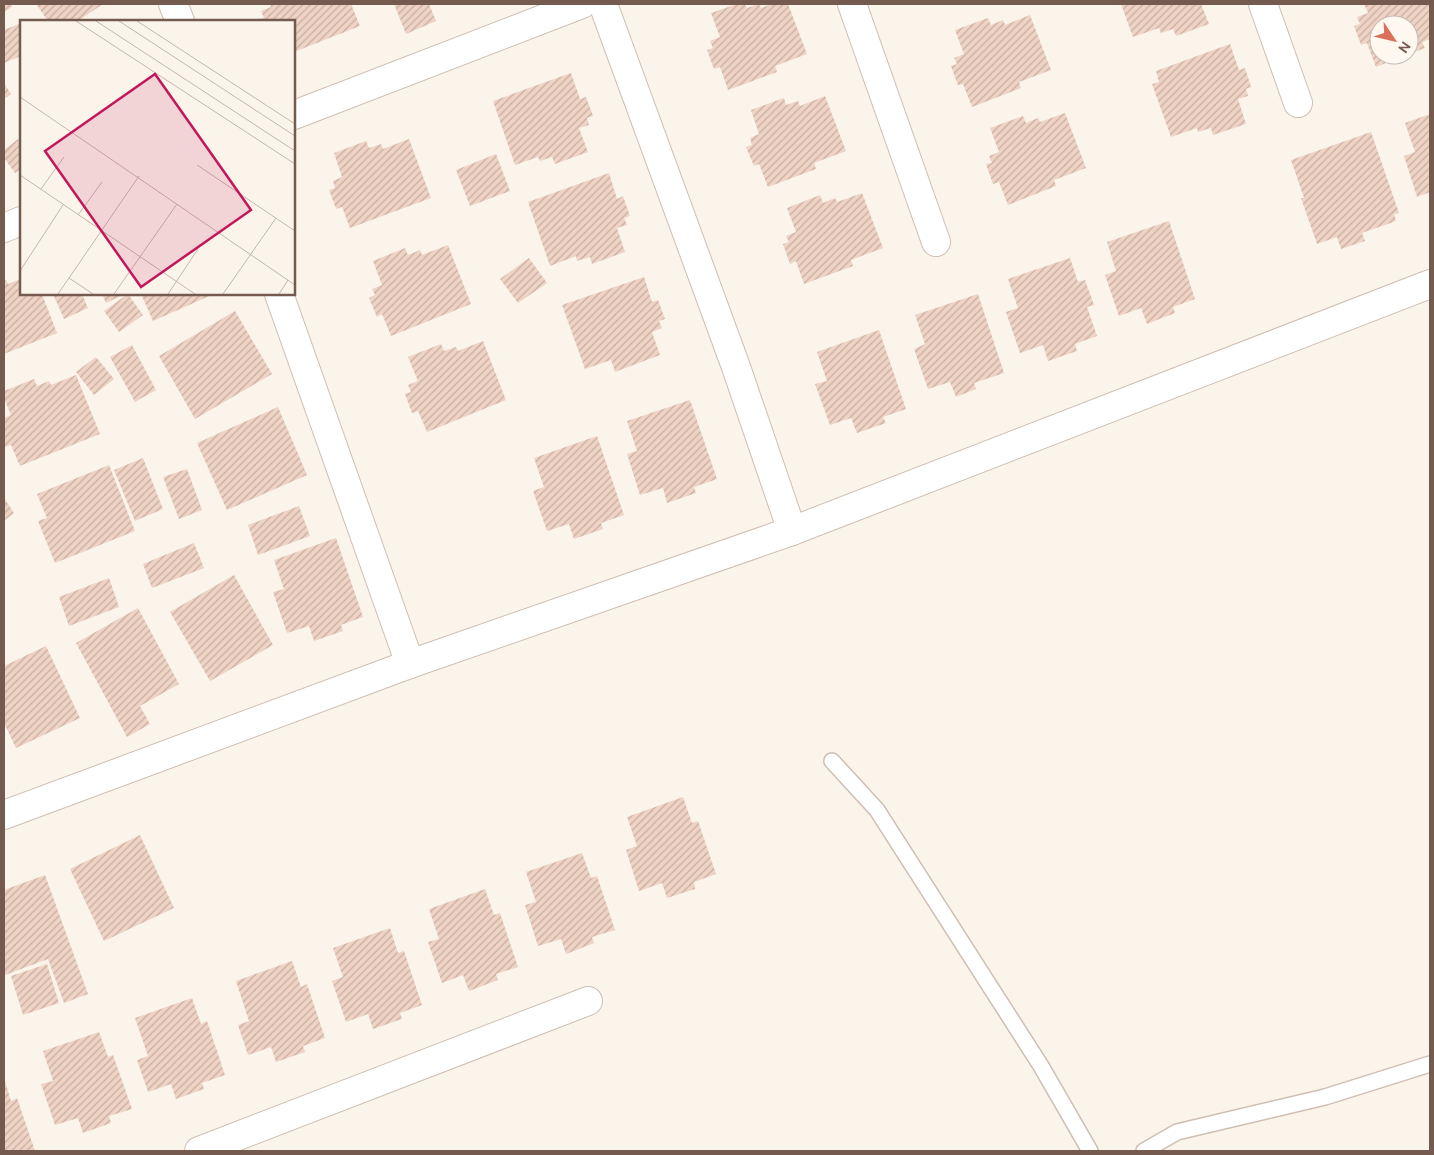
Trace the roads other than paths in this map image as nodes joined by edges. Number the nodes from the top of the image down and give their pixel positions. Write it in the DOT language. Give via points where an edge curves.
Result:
graph roads {
  1 [pos="173,4"];
  2 [pos="582,4"];
  3 [pos="603,4"];
  4 [pos="852,4"];
  5 [pos="1263,4"];
  6 [pos="180,20"];
  7 [pos="1298,103"];
  8 [pos="295,115"];
  9 [pos="20,221"];
  10 [pos="4,228"];
  11 [pos="936,242"];
  12 [pos="1430,284"];
  13 [pos="279,295"];
  14 [pos="792,531"];
  15 [pos="410,664"];
  16 [pos="832,761"];
  17 [pos="4,815"];
  18 [pos="588,1001"];
  19 [pos="1430,1064"];
  20 [pos="199,1151"];
  21 [pos="1090,1151"];
  22 [pos="1144,1151"];
  1 -- 6 [label="street"];
  2 -- 8 [label="street"];
  3 -- 14 [label="street" via="736,367"];
  4 -- 11 [label="street"];
  5 -- 7 [label="street"];
  9 -- 10 [label="street"];
  12 -- 14 [label="street"];
  13 -- 15 [label="street"];
  14 -- 15 [label="street"];
  15 -- 17 [label="street"];
  16 -- 21 [label="lane" via="877,810 1041,1066"];
  18 -- 20 [label="street"];
  19 -- 22 [label="lane" via="1326,1097 1177,1132"];
}
